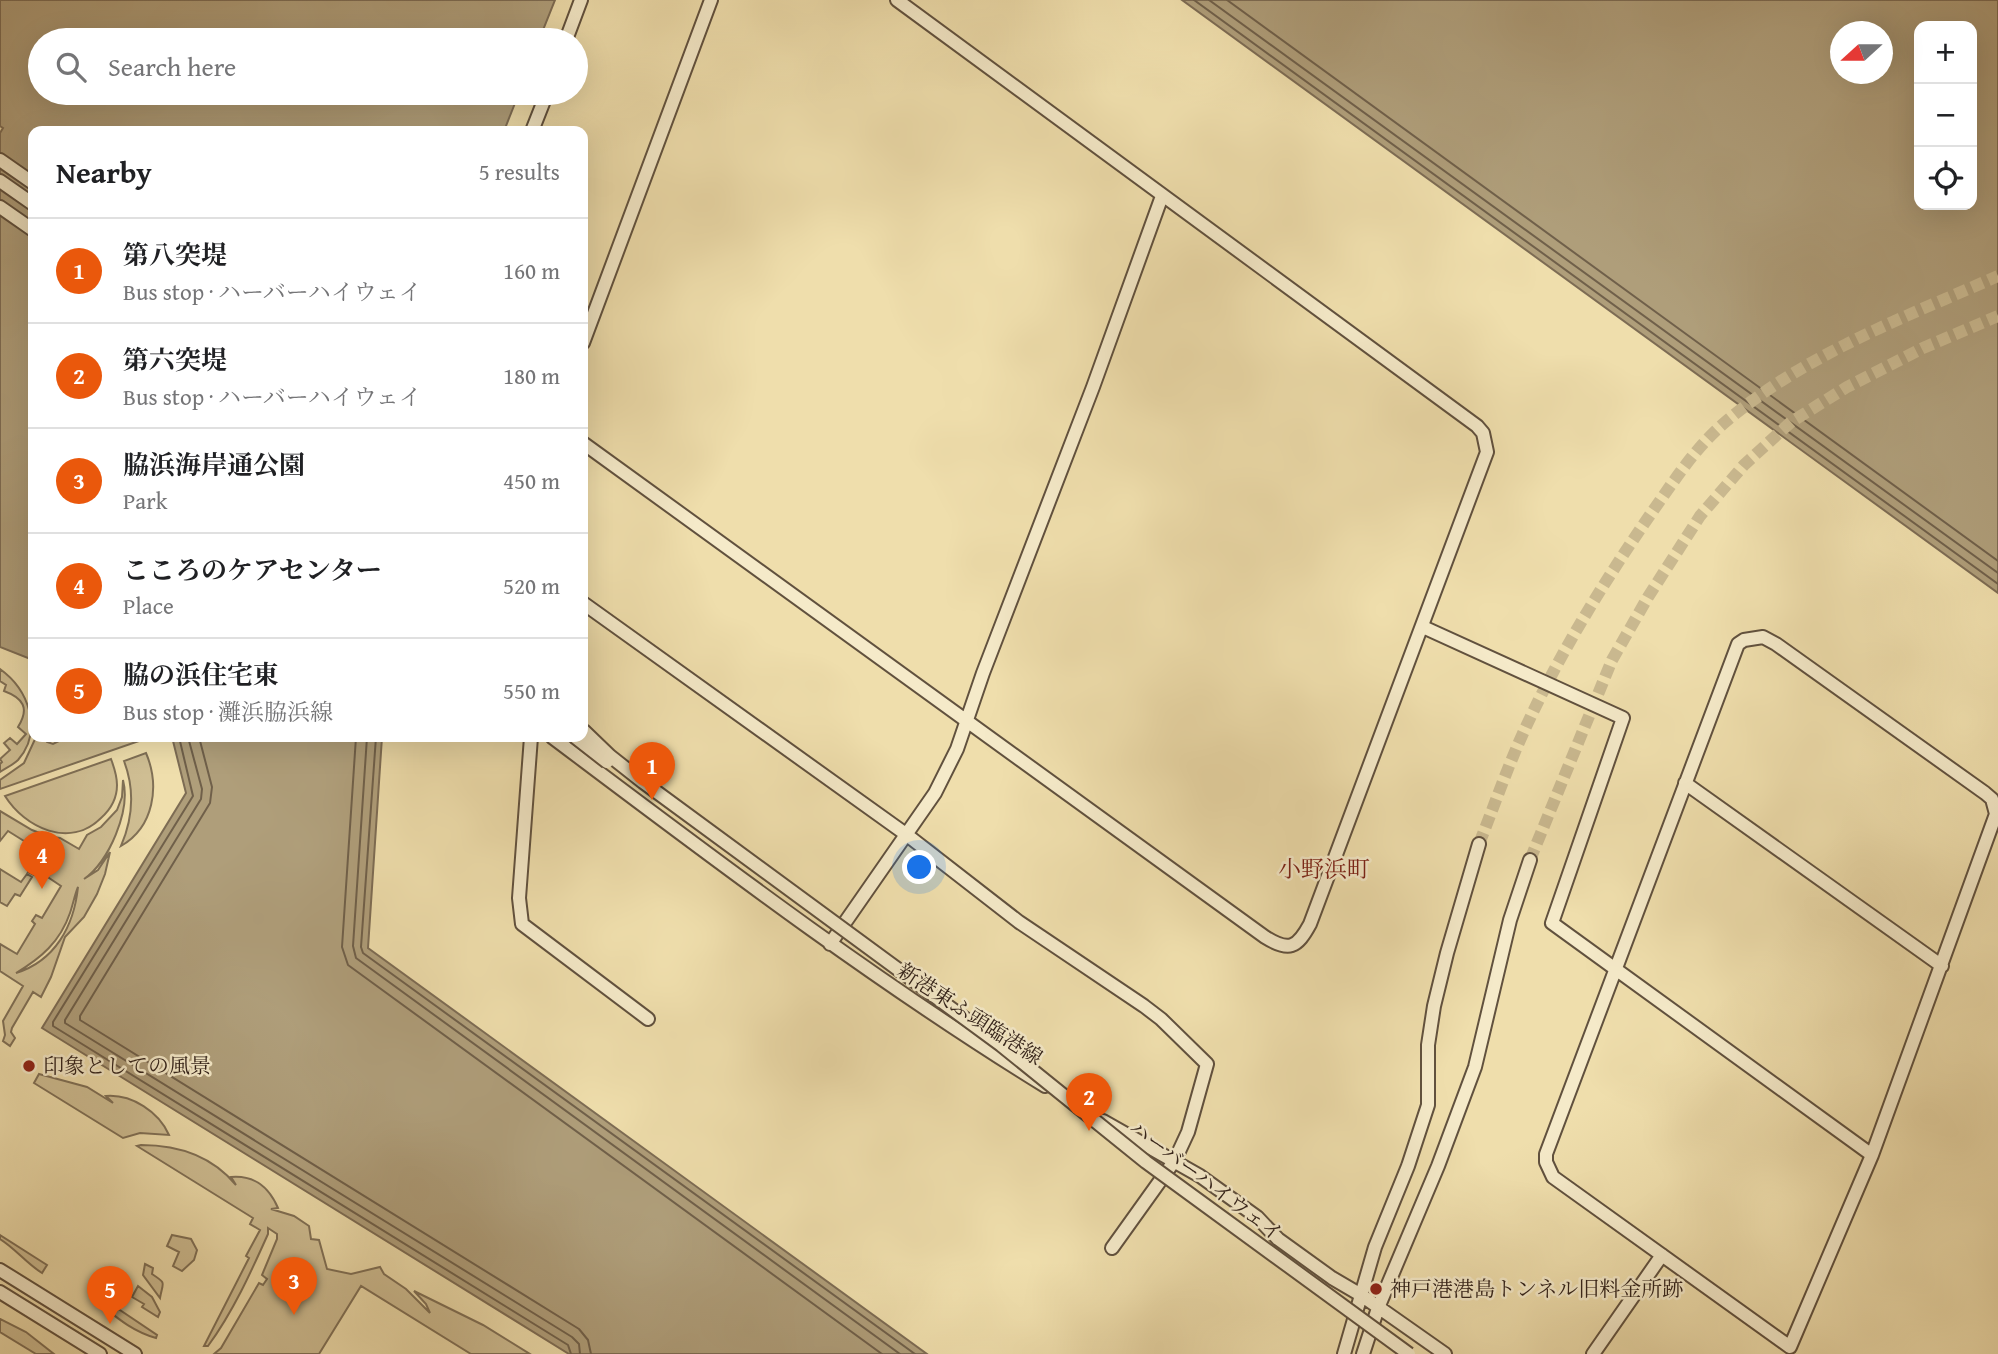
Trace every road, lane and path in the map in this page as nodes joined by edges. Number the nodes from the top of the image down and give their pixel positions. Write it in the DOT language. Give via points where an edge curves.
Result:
graph roads {
  1 [pos="581,0"];
  2 [pos="711,0"];
  3 [pos="897,0"];
  4 [pos="570,28"];
  5 [pos="542,105"];
  6 [pos="534,126"];
  7 [pos="0,160"];
  8 [pos="28,180"];
  9 [pos="0,181"];
  10 [pos="1162,196"];
  11 [pos="28,201"];
  12 [pos="0,207"];
  13 [pos="28,227"];
  14 [pos="588,330"];
  15 [pos="588,447"];
  16 [pos="588,607"];
  17 [pos="1423,627"];
  18 [pos="967,720"];
  19 [pos="588,735"];
  20 [pos="531,742"];
  21 [pos="559,742"];
  22 [pos="582,742"];
  23 [pos="1685,783"];
  24 [pos="907,835"];
  25 [pos="1479,844"];
  26 [pos="1530,860"];
  27 [pos="830,944"];
  28 [pos="1942,966"];
  29 [pos="1615,968"];
  30 [pos="648,1019"];
  31 [pos="1872,1155"];
  32 [pos="1175,1160"];
  33 [pos="1112,1248"];
  34 [pos="1662,1255"];
  35 [pos="0,1270"];
  36 [pos="0,1292"];
  37 [pos="1362,1295"];
  38 [pos="1378,1308"];
  39 [pos="1795,1350"];
  40 [pos="100,1354"];
  41 [pos="135,1354"];
  42 [pos="1344,1354"];
  43 [pos="1363,1354"];
  44 [pos="1398,1354"];
  45 [pos="1409,1354"];
  46 [pos="1446,1354"];
  47 [pos="1593,1354"];
  1 -- 4 [label="street"];
  2 -- 14 [label="street"];
  3 -- 10 [label="street"];
  5 -- 6 [label="street"];
  7 -- 8 [label="street"];
  9 -- 11 [label="street"];
  10 -- 17 [label="street" via="1483,433 1487,452"];
  10 -- 18 [label="street"];
  12 -- 13 [label="street"];
  15 -- 18 [label="street"];
  16 -- 24 [label="street"];
  17 -- 18 [label="street" via="1310,924 1302,938 1287,947 1265,937"];
  17 -- 29 [label="street" via="1623,718 1552,923"];
  18 -- 24 [label="street" via="935,793"];
  19 -- 45 [label="street, ハーバーハイウェイ, bridge" via="635,775 1001,1045 1146,1162"];
  20 -- 30 [label="street" via="519,898 522,924"];
  21 -- 27 [label="street, 新港東ふ頭臨港線"];
  22 -- 44 [label="street, ハーバーハイウェイ, bridge" via="1002,1052 1139,1166"];
  23 -- 28 [label="street"];
  23 -- 28 [label="street" via="1738,644 1763,637 1776,644 1992,799 1995,819"];
  23 -- 29 [label="street"];
  24 -- 27 [label="street"];
  24 -- 32 [label="street" via="1019,922 1161,1019 1207,1063 1188,1132"];
  25 -- 37 [label="street" via="1434,1006 1428,1045 1428,1105"];
  26 -- 38 [label="street" via="1510,920 1475,1067"];
  27 -- 32 [label="street, 新港東ふ頭臨港線" via="996,1055 1122,1133"];
  28 -- 31 [label="street"];
  29 -- 31 [label="street"];
  29 -- 34 [label="street" via="1546,1162 1553,1177"];
  31 -- 39 [label="street"];
  32 -- 33 [label="street"];
  32 -- 37 [label="street, 新港東ふ頭臨港線" via="1257,1217 1278,1239 1332,1278"];
  34 -- 39 [label="street"];
  34 -- 47 [label="street"];
  35 -- 41 [label="street"];
  36 -- 40 [label="street"];
  37 -- 38 [label="street, 新港東ふ頭臨港線"];
  37 -- 42 [label="street"];
  38 -- 43 [label="street"];
  38 -- 46 [label="street, 新港東ふ頭臨港線"];
}
